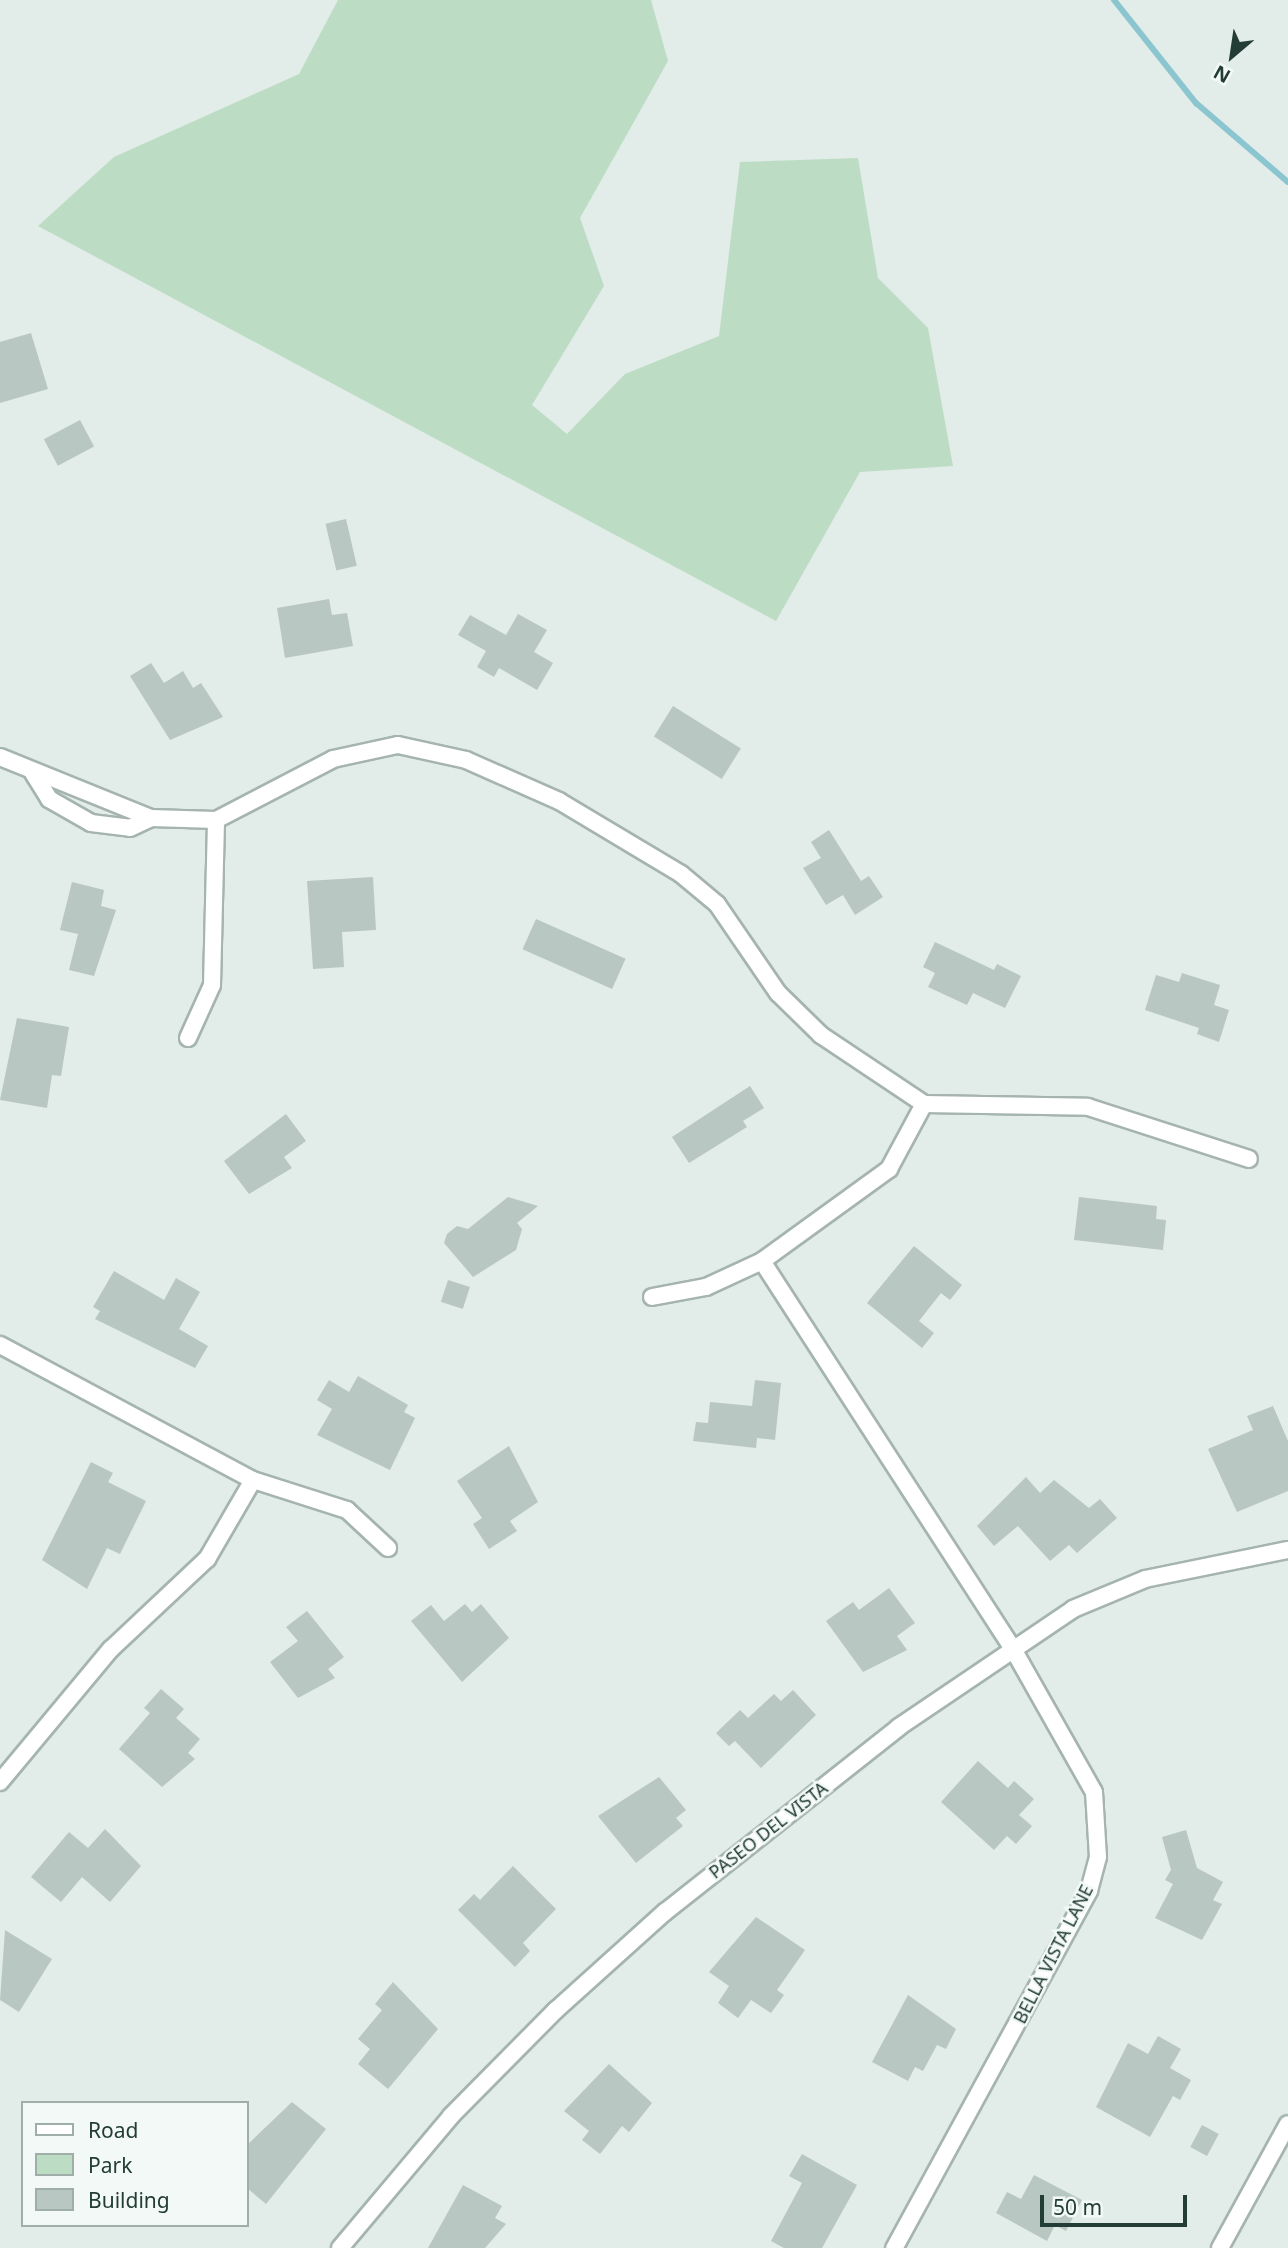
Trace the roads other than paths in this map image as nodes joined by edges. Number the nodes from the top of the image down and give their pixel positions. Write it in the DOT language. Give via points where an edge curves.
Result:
graph roads {
  1 [pos="0,757"];
  2 [pos="33,773"];
  3 [pos="151,818"];
  4 [pos="216,820"];
  5 [pos="188,1038"];
  6 [pos="924,1104"];
  7 [pos="1249,1159"];
  8 [pos="762,1262"];
  9 [pos="652,1297"];
  10 [pos="0,1345"];
  11 [pos="253,1480"];
  12 [pos="388,1548"];
  13 [pos="1288,1550"];
  14 [pos="1013,1649"];
  15 [pos="0,1782"];
  16 [pos="1288,2123"];
  17 [pos="340,2248"];
  18 [pos="894,2248"];
  19 [pos="1220,2248"];
  1 -- 2 [label="street"];
  2 -- 3 [label="street"];
  2 -- 3 [label="street" via="49,800 91,823 130,828"];
  3 -- 4 [label="street"];
  4 -- 5 [label="street" via="212,985"];
  4 -- 6 [label="street" via="333,759 398,745 466,760 559,801 681,874 717,904 778,993 821,1035"];
  6 -- 7 [label="street" via="1088,1107"];
  6 -- 8 [label="street" via="889,1169"];
  8 -- 9 [label="street" via="706,1287"];
  8 -- 14 [label="street, BELLA VISTA LANE"];
  10 -- 11 [label="street"];
  11 -- 12 [label="street" via="347,1510"];
  11 -- 15 [label="street" via="207,1559 111,1649"];
  13 -- 14 [label="street, PASEO DEL VISTA" via="1145,1579 1073,1609"];
  14 -- 17 [label="street, PASEO DEL VISTA" via="899,1727 665,1912 451,2116"];
  14 -- 18 [label="street, BELLA VISTA LANE" via="1094,1792 1098,1857 1073,1924"];
  16 -- 19 [label="street"];
}
